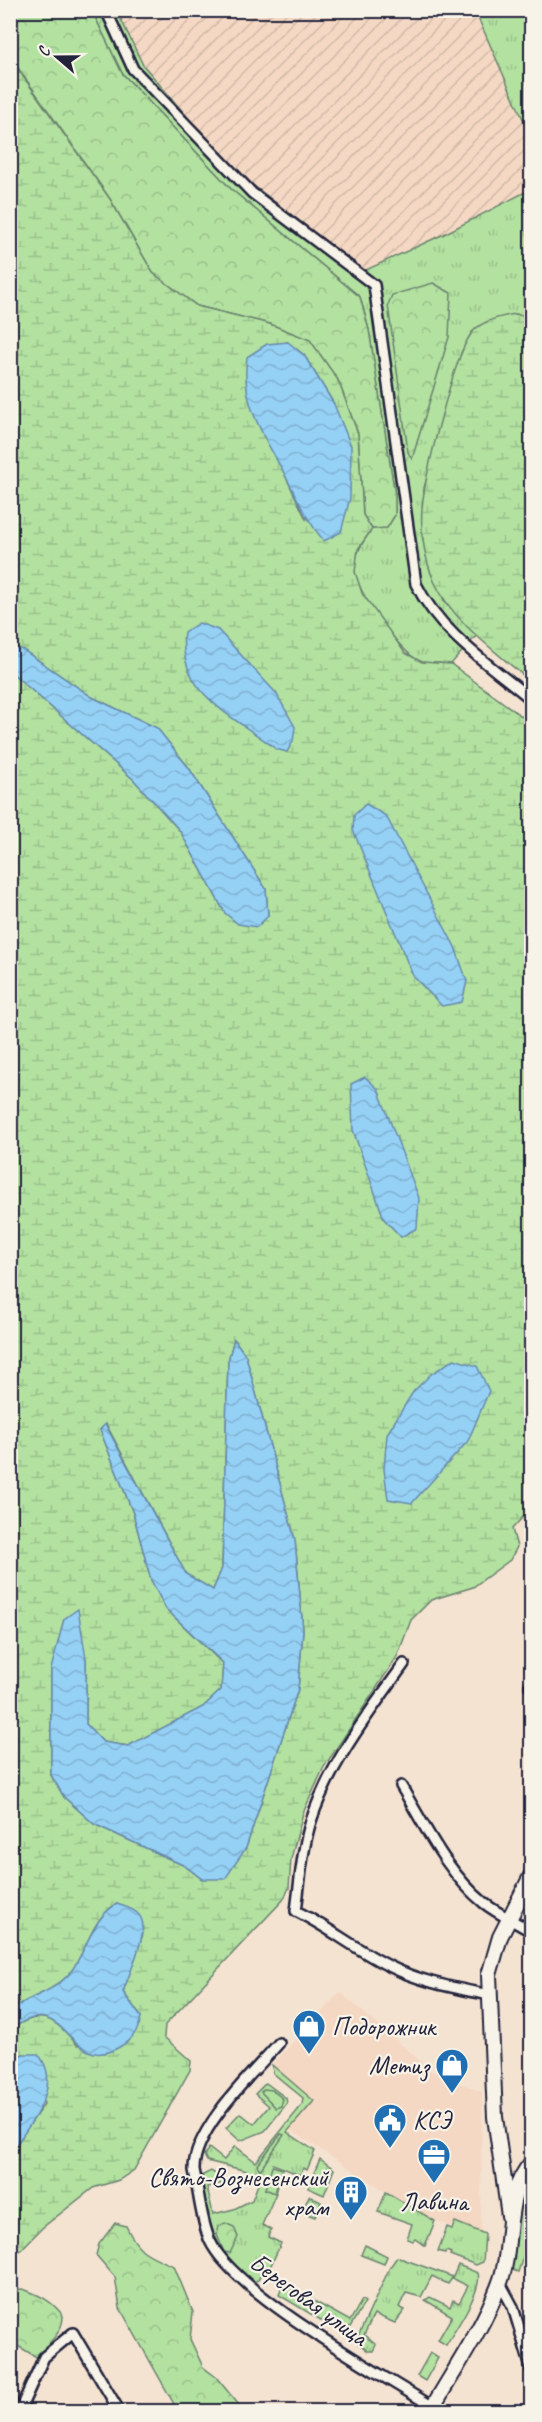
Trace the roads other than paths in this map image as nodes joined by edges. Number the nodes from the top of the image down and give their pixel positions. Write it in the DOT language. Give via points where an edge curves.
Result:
graph roads {
  1 [pos="106,10"];
  2 [pos="531,700"];
  3 [pos="404,1664"];
  4 [pos="401,1786"];
  5 [pos="531,1874"];
  6 [pos="510,1919"];
  7 [pos="531,1932"];
  8 [pos="489,1995"];
  9 [pos="279,2043"];
  10 [pos="531,2162"];
  11 [pos="509,2216"];
  12 [pos="500,2283"];
  13 [pos="531,2371"];
  14 [pos="432,2409"];
  15 [pos="19,2412"];
  16 [pos="120,2412"];
  1 -- 2 [label="street" via="133,69 252,193 374,285 416,584 427,607 445,627"];
  3 -- 8 [label="street" via="331,1775 311,1821 296,1911 398,1970"];
  4 -- 6 [label="street" via="447,1863 467,1887"];
  5 -- 6 [label="street"];
  6 -- 7 [label="street"];
  6 -- 8 [label="street" via="493,1956"];
  8 -- 11 [label="street" via="495,2117"];
  9 -- 14 [label="street, Береговая улица" via="212,2122 195,2160 209,2240 229,2267 259,2294"];
  10 -- 11 [label="street"];
  11 -- 12 [label="street"];
  12 -- 13 [label="street" via="513,2307"];
  12 -- 14 [label="street"];
  15 -- 16 [label="street" via="44,2357 73,2333"];
}
